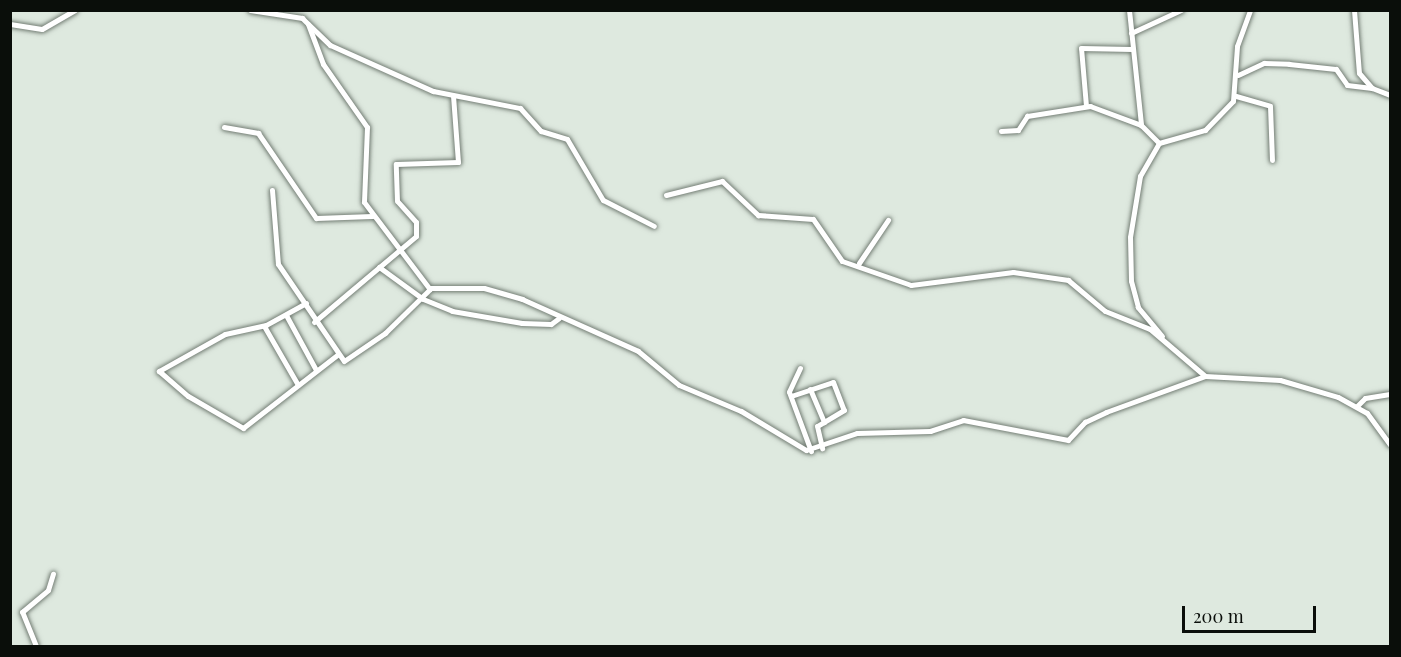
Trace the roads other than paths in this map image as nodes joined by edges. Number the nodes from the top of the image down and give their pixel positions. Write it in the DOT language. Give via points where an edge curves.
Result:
graph roads {
  1 [pos="75,10"];
  2 [pos="250,10"];
  3 [pos="1129,10"];
  4 [pos="1181,10"];
  5 [pos="1250,10"];
  6 [pos="1354,10"];
  7 [pos="10,24"];
  8 [pos="308,24"];
  9 [pos="1131,33"];
  10 [pos="1132,49"];
  11 [pos="1238,75"];
  12 [pos="1372,88"];
  13 [pos="1390,93"];
  14 [pos="453,96"];
  15 [pos="1236,96"];
  16 [pos="1086,106"];
  17 [pos="1141,125"];
  18 [pos="224,127"];
  19 [pos="1000,131"];
  20 [pos="1159,143"];
  21 [pos="1272,160"];
  22 [pos="272,190"];
  23 [pos="666,195"];
  24 [pos="372,216"];
  25 [pos="888,220"];
  26 [pos="654,226"];
  27 [pos="397,250"];
  28 [pos="859,263"];
  29 [pos="379,267"];
  30 [pos="430,289"];
  31 [pos="423,299"];
  32 [pos="306,303"];
  33 [pos="286,315"];
  34 [pos="559,318"];
  35 [pos="314,322"];
  36 [pos="264,326"];
  37 [pos="1164,340"];
  38 [pos="337,356"];
  39 [pos="800,368"];
  40 [pos="316,370"];
  41 [pos="1204,376"];
  42 [pos="298,385"];
  43 [pos="810,389"];
  44 [pos="1390,394"];
  45 [pos="791,396"];
  46 [pos="1357,406"];
  47 [pos="824,422"];
  48 [pos="1390,445"];
  49 [pos="822,448"];
  50 [pos="811,451"];
  51 [pos="53,574"];
  52 [pos="36,646"];
  1 -- 7 [label="street" via="42,29"];
  2 -- 8 [label="street" via="293,14"];
  3 -- 9 [label="street"];
  4 -- 9 [label="street"];
  5 -- 11 [label="street" via="1237,46"];
  6 -- 12 [label="street" via="1357,66"];
  8 -- 14 [label="street" via="340,51"];
  8 -- 24 [label="street" via="323,64 367,128 363,196"];
  9 -- 10 [label="street"];
  10 -- 16 [label="street" via="1081,48"];
  10 -- 17 [label="street"];
  11 -- 12 [label="street" via="1258,64 1289,64 1336,69 1349,86"];
  11 -- 15 [label="street"];
  12 -- 13 [label="street"];
  14 -- 26 [label="street" via="509,104 541,130 567,139 598,196"];
  14 -- 27 [label="street" via="458,162 396,164 398,202 418,230"];
  15 -- 20 [label="street" via="1208,128"];
  15 -- 21 [label="street" via="1270,106"];
  16 -- 17 [label="street"];
  16 -- 19 [label="street" via="1027,116 1018,130"];
  17 -- 20 [label="street"];
  18 -- 24 [label="street" via="257,132 315,218"];
  20 -- 37 [label="street" via="1140,176 1130,267 1137,303"];
  22 -- 32 [label="street" via="277,262"];
  23 -- 28 [label="street" via="722,181 758,215 813,219 840,260"];
  24 -- 27 [label="street"];
  25 -- 28 [label="street"];
  27 -- 29 [label="street"];
  27 -- 30 [label="street"];
  28 -- 37 [label="street" via="916,286 1013,272 1068,280 1105,311"];
  29 -- 31 [label="street"];
  29 -- 35 [label="street"];
  30 -- 31 [label="street"];
  30 -- 34 [label="street" via="485,288"];
  31 -- 34 [label="street" via="482,319 542,324"];
  31 -- 38 [label="street" via="346,361"];
  32 -- 33 [label="street"];
  32 -- 35 [label="street"];
  33 -- 36 [label="street"];
  33 -- 40 [label="street"];
  34 -- 50 [label="street" via="639,351 679,385"];
  35 -- 38 [label="street"];
  36 -- 42 [label="street"];
  36 -- 42 [label="street" via="225,334 182,360 158,368 178,390 241,428 263,418"];
  37 -- 41 [label="street"];
  38 -- 40 [label="street"];
  39 -- 45 [label="street" via="789,387"];
  40 -- 42 [label="street"];
  41 -- 46 [label="street" via="1280,380"];
  41 -- 49 [label="street" via="1084,422 1068,440 963,420 930,431 857,433"];
  43 -- 45 [label="street"];
  43 -- 47 [label="street"];
  43 -- 47 [label="street" via="830,381 836,388 844,410"];
  44 -- 46 [label="street" via="1365,398"];
  45 -- 50 [label="street"];
  46 -- 48 [label="street"];
  47 -- 49 [label="street" via="817,428"];
  49 -- 50 [label="street"];
  51 -- 52 [label="street" via="48,590 22,612"];
}
